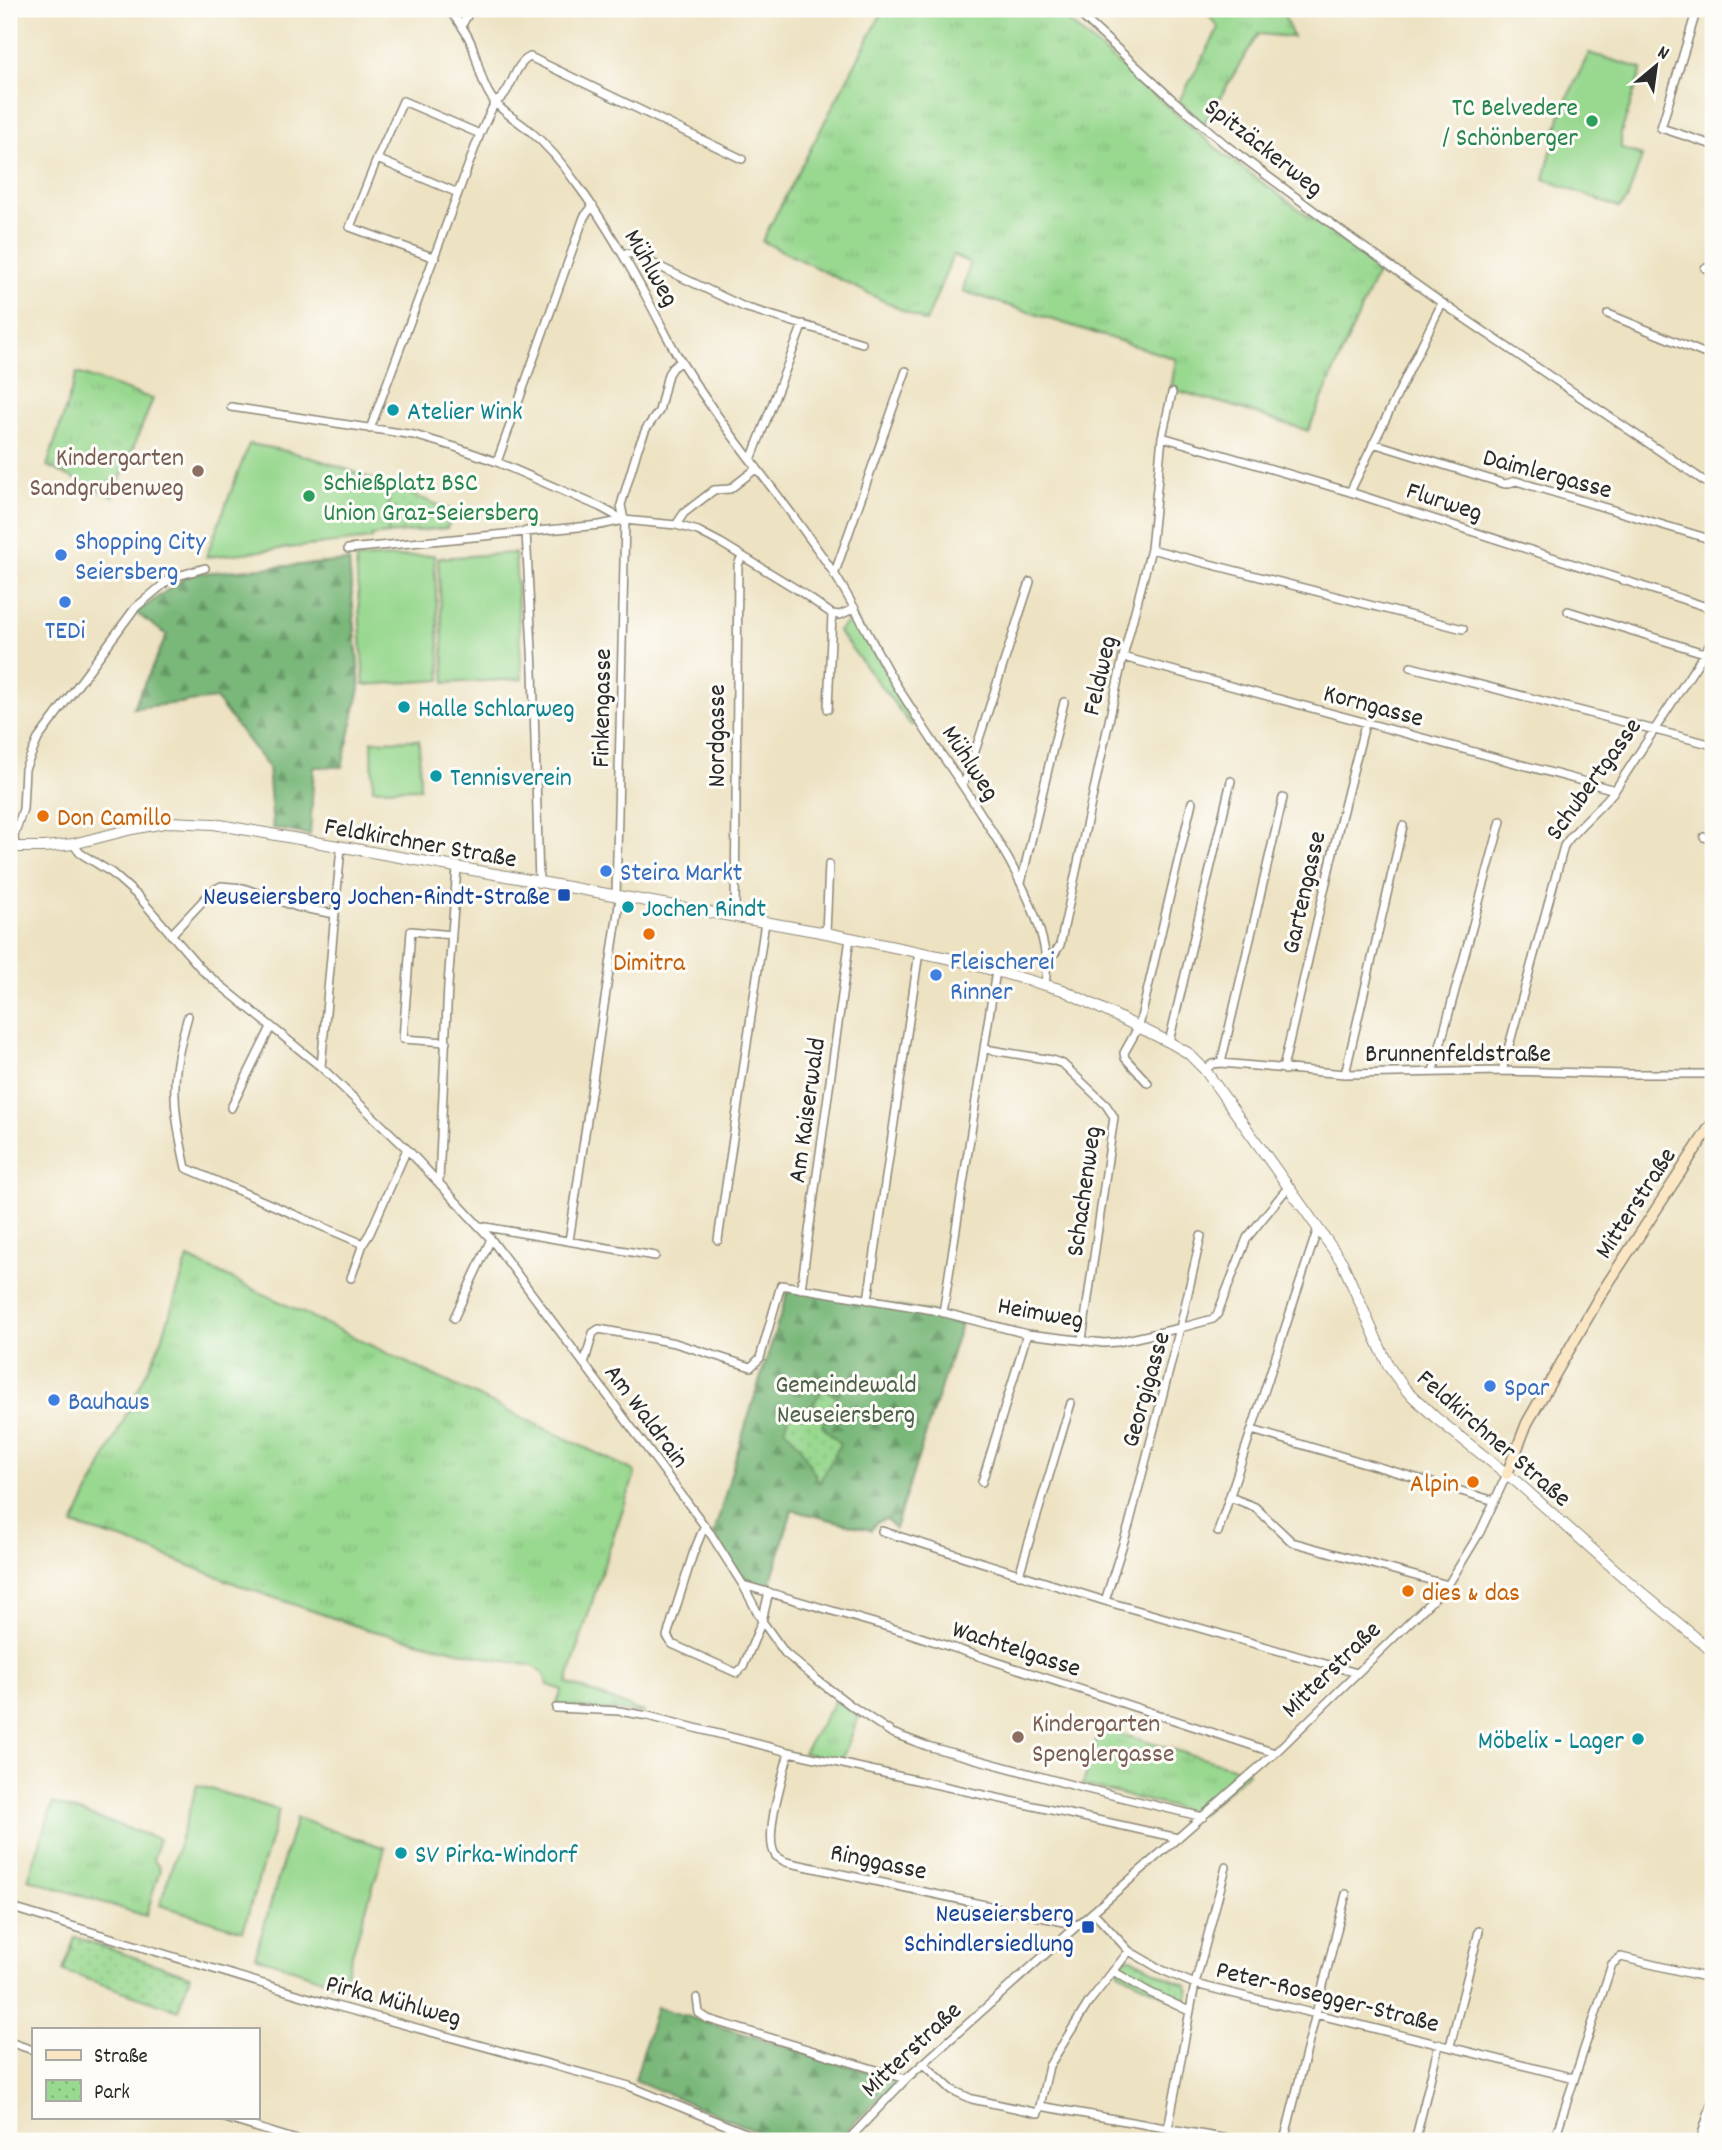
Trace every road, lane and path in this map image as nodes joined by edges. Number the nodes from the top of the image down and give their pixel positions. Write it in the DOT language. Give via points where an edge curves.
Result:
graph roads {
  1 [pos="448,9"];
  2 [pos="471,9"];
  3 [pos="1074,9"];
  4 [pos="1697,9"];
  5 [pos="461,25"];
  6 [pos="495,102"];
  7 [pos="480,134"];
  8 [pos="1713,145"];
  9 [pos="377,159"];
  10 [pos="742,159"];
  11 [pos="458,193"];
  12 [pos="593,206"];
  13 [pos="622,254"];
  14 [pos="435,258"];
  15 [pos="1442,303"];
  16 [pos="1608,314"];
  17 [pos="803,324"];
  18 [pos="862,343"];
  19 [pos="1713,357"];
  20 [pos="681,361"];
  21 [pos="906,372"];
  22 [pos="1172,393"];
  23 [pos="231,407"];
  24 [pos="370,429"];
  25 [pos="1162,437"];
  26 [pos="1373,443"];
  27 [pos="751,460"];
  28 [pos="497,462"];
  29 [pos="757,468"];
  30 [pos="1713,487"];
  31 [pos="1350,492"];
  32 [pos="624,520"];
  33 [pos="676,525"];
  34 [pos="526,531"];
  35 [pos="1713,540"];
  36 [pos="348,549"];
  37 [pos="1152,549"];
  38 [pos="742,556"];
  39 [pos="205,568"];
  40 [pos="834,575"];
  41 [pos="1030,582"];
  42 [pos="855,608"];
  43 [pos="1713,609"];
  44 [pos="1569,611"];
  45 [pos="832,614"];
  46 [pos="1463,629"];
  47 [pos="1712,643"];
  48 [pos="1704,653"];
  49 [pos="1123,657"];
  50 [pos="1411,667"];
  51 [pos="1063,702"];
  52 [pos="828,709"];
  53 [pos="1365,724"];
  54 [pos="1654,729"];
  55 [pos="1713,745"];
  56 [pos="1231,781"];
  57 [pos="963,784"];
  58 [pos="1615,790"];
  59 [pos="1283,798"];
  60 [pos="1192,802"];
  61 [pos="1502,821"];
  62 [pos="18,824"];
  63 [pos="1403,826"];
  64 [pos="9,830"];
  65 [pos="1704,837"];
  66 [pos="1713,839"];
  67 [pos="73,844"];
  68 [pos="12,847"];
  69 [pos="341,847"];
  70 [pos="829,864"];
  71 [pos="457,868"];
  72 [pos="539,883"];
  73 [pos="1021,883"];
  74 [pos="618,897"];
  75 [pos="335,914"];
  76 [pos="735,917"];
  77 [pos="765,922"];
  78 [pos="826,933"];
  79 [pos="171,935"];
  80 [pos="453,935"];
  81 [pos="850,938"];
  82 [pos="919,952"];
  83 [pos="1045,956"];
  84 [pos="996,971"];
  85 [pos="1045,983"];
  86 [pos="188,1016"];
  87 [pos="1139,1026"];
  88 [pos="271,1027"];
  89 [pos="446,1042"];
  90 [pos="1169,1042"];
  91 [pos="985,1049"];
  92 [pos="1221,1063"];
  93 [pos="321,1067"];
  94 [pos="1205,1069"];
  95 [pos="1285,1070"];
  96 [pos="1502,1070"];
  97 [pos="1433,1072"];
  98 [pos="1345,1074"];
  99 [pos="1713,1074"];
  100 [pos="1148,1083"];
  101 [pos="231,1108"];
  102 [pos="1713,1122"];
  103 [pos="407,1149"];
  104 [pos="439,1181"];
  105 [pos="1290,1186"];
  106 [pos="478,1225"];
  107 [pos="1318,1228"];
  108 [pos="1202,1236"];
  109 [pos="491,1239"];
  110 [pos="718,1240"];
  111 [pos="569,1241"];
  112 [pos="363,1244"];
  113 [pos="655,1255"];
  114 [pos="351,1278"];
  115 [pos="801,1289"];
  116 [pos="868,1300"];
  117 [pos="943,1312"];
  118 [pos="454,1318"];
  119 [pos="1180,1328"];
  120 [pos="1027,1334"];
  121 [pos="1082,1340"];
  122 [pos="584,1364"];
  123 [pos="1071,1403"];
  124 [pos="1252,1430"];
  125 [pos="1507,1474"];
  126 [pos="982,1482"];
  127 [pos="1230,1497"];
  128 [pos="1496,1501"];
  129 [pos="704,1527"];
  130 [pos="882,1531"];
  131 [pos="1218,1532"];
  132 [pos="1019,1574"];
  133 [pos="743,1585"];
  134 [pos="1448,1585"];
  135 [pos="769,1592"];
  136 [pos="1105,1601"];
  137 [pos="762,1621"];
  138 [pos="1713,1652"];
  139 [pos="1357,1673"];
  140 [pos="556,1708"];
  141 [pos="789,1752"];
  142 [pos="1275,1753"];
  143 [pos="1203,1817"];
  144 [pos="1178,1838"];
  145 [pos="1226,1867"];
  146 [pos="1346,1894"];
  147 [pos="9,1907"];
  148 [pos="1094,1913"];
  149 [pos="1078,1925"];
  150 [pos="1479,1931"];
  151 [pos="1129,1951"];
  152 [pos="1113,1971"];
  153 [pos="1713,1979"];
  154 [pos="1195,1984"];
  155 [pos="697,1998"];
  156 [pos="1189,2011"];
  157 [pos="1315,2014"];
  158 [pos="9,2042"];
  159 [pos="1439,2044"];
  160 [pos="1450,2046"];
  161 [pos="32,2050"];
  162 [pos="924,2064"];
  163 [pos="1574,2078"];
  164 [pos="906,2080"];
  165 [pos="1713,2099"];
  166 [pos="1040,2106"];
  167 [pos="225,2118"];
  168 [pos="1168,2129"];
  169 [pos="300,2141"];
  170 [pos="765,2141"];
  171 [pos="847,2141"];
  172 [pos="1239,2141"];
  173 [pos="1284,2141"];
  174 [pos="1415,2141"];
  175 [pos="1554,2141"];
  176 [pos="1700,2141"];
  1 -- 5 [label="street"];
  2 -- 5 [label="street"];
  3 -- 15 [label="street, Spitzäckerweg" via="1223,144"];
  4 -- 8 [label="street" via="1661,128"];
  5 -- 6 [label="street"];
  6 -- 7 [label="street"];
  6 -- 10 [label="street" via="503,99 523,61 530,57"];
  6 -- 12 [label="street, Mühlweg" via="552,153"];
  7 -- 9 [label="street" via="403,101"];
  7 -- 11 [label="street"];
  9 -- 11 [label="street"];
  9 -- 14 [label="street" via="350,227"];
  11 -- 14 [label="street"];
  12 -- 13 [label="street, Mühlweg"];
  12 -- 28 [label="street" via="584,216"];
  13 -- 17 [label="street" via="633,254 744,307"];
  13 -- 20 [label="street, Mühlweg"];
  14 -- 24 [label="street"];
  15 -- 26 [label="street"];
  15 -- 30 [label="street, Spitzäckerweg"];
  16 -- 19 [label="street"];
  17 -- 18 [label="street"];
  17 -- 27 [label="street"];
  20 -- 27 [label="street, Mühlweg"];
  20 -- 32 [label="street, Finkengasse" via="668,374 659,411 638,448 621,505"];
  21 -- 40 [label="street"];
  22 -- 25 [label="street, Feldweg"];
  23 -- 24 [label="street"];
  24 -- 28 [label="street" via="435,440"];
  25 -- 31 [label="street, Flurweg"];
  25 -- 37 [label="street, Feldweg"];
  26 -- 31 [label="street"];
  26 -- 35 [label="street, Daimlergasse"];
  27 -- 29 [label="street, Mühlweg"];
  28 -- 32 [label="street"];
  29 -- 33 [label="street" via="730,489 714,490"];
  29 -- 40 [label="street, Mühlweg"];
  31 -- 43 [label="street, Flurweg"];
  32 -- 33 [label="street"];
  32 -- 34 [label="street"];
  32 -- 74 [label="street, Finkengasse"];
  33 -- 38 [label="street" via="698,531"];
  34 -- 36 [label="street"];
  34 -- 72 [label="street"];
  37 -- 46 [label="street"];
  37 -- 49 [label="street, Feldweg"];
  38 -- 45 [label="street"];
  38 -- 76 [label="street, Nordgasse" via="738,565"];
  39 -- 62 [label="street" via="157,587 116,632 38,739 25,769"];
  40 -- 42 [label="street, Mühlweg"];
  41 -- 57 [label="street"];
  42 -- 45 [label="street"];
  42 -- 57 [label="street, Mühlweg" via="889,672"];
  44 -- 48 [label="street"];
  45 -- 52 [label="street"];
  47 -- 48 [label="street, Schubertgasse"];
  48 -- 54 [label="street, Schubertgasse"];
  49 -- 53 [label="street, Korngasse"];
  49 -- 83 [label="street, Feldweg" via="1060,945"];
  50 -- 54 [label="street"];
  51 -- 73 [label="street"];
  53 -- 58 [label="street, Korngasse"];
  53 -- 95 [label="street, Gartengasse"];
  54 -- 55 [label="street"];
  54 -- 58 [label="street, Schubertgasse"];
  56 -- 90 [label="street"];
  57 -- 73 [label="street, Mühlweg"];
  58 -- 96 [label="street, Schubertgasse" via="1564,846"];
  59 -- 92 [label="street"];
  60 -- 87 [label="street"];
  61 -- 97 [label="street"];
  62 -- 64 [label="street"];
  62 -- 68 [label="street"];
  63 -- 98 [label="street"];
  65 -- 66 [label="street"];
  67 -- 68 [label="street, Feldkirchner Straße"];
  67 -- 69 [label="street, Feldkirchner Straße" via="186,822"];
  67 -- 79 [label="street, Am Waldrain" via="123,882"];
  69 -- 71 [label="street, Feldkirchner Straße"];
  69 -- 75 [label="street"];
  70 -- 78 [label="street"];
  71 -- 72 [label="street, Feldkirchner Straße"];
  71 -- 80 [label="street"];
  72 -- 74 [label="street, Feldkirchner Straße"];
  73 -- 83 [label="street, Mühlweg" via="1037,916"];
  74 -- 76 [label="street, Feldkirchner Straße"];
  74 -- 111 [label="street, Finkengasse"];
  75 -- 79 [label="street" via="221,886"];
  75 -- 93 [label="street"];
  76 -- 77 [label="street, Feldkirchner Straße"];
  77 -- 78 [label="street, Feldkirchner Straße"];
  77 -- 110 [label="street"];
  78 -- 81 [label="street, Feldkirchner Straße"];
  79 -- 88 [label="street, Am Waldrain" via="203,971"];
  80 -- 89 [label="street"];
  80 -- 89 [label="street" via="411,931 403,1039"];
  81 -- 82 [label="street, Feldkirchner Straße"];
  81 -- 115 [label="street, Am Kaiserwald"];
  82 -- 84 [label="street, Feldkirchner Straße"];
  82 -- 116 [label="street"];
  83 -- 85 [label="street, Mühlweg"];
  84 -- 85 [label="street, Feldkirchner Straße"];
  84 -- 91 [label="street"];
  85 -- 87 [label="street, Feldkirchner Straße"];
  86 -- 112 [label="street" via="175,1072 186,1168"];
  87 -- 90 [label="street, Feldkirchner Straße"];
  87 -- 100 [label="street" via="1124,1053"];
  88 -- 93 [label="street, Am Waldrain"];
  88 -- 101 [label="street"];
  89 -- 104 [label="street"];
  90 -- 94 [label="street, Feldkirchner Straße"];
  91 -- 117 [label="street"];
  91 -- 121 [label="street, Schachenweg" via="1063,1064 1114,1117"];
  92 -- 94 [label="street, Brunnenfeldstraße"];
  92 -- 95 [label="street, Brunnenfeldstraße"];
  93 -- 103 [label="street, Am Waldrain"];
  94 -- 105 [label="street, Feldkirchner Straße"];
  95 -- 98 [label="street, Brunnenfeldstraße"];
  96 -- 97 [label="street, Brunnenfeldstraße"];
  96 -- 99 [label="street, Brunnenfeldstraße"];
  97 -- 98 [label="street, Brunnenfeldstraße"];
  102 -- 125 [label="main road, Mitterstraße" via="1601,1294 1527,1423"];
  103 -- 104 [label="street, Am Waldrain"];
  103 -- 112 [label="street"];
  104 -- 106 [label="street, Am Waldrain"];
  105 -- 107 [label="street, Feldkirchner Straße"];
  105 -- 119 [label="street, Georgigasse" via="1247,1238 1217,1315"];
  106 -- 109 [label="street, Am Waldrain"];
  106 -- 111 [label="street"];
  107 -- 124 [label="street"];
  107 -- 125 [label="street, Feldkirchner Straße" via="1342,1262 1398,1380 1436,1418"];
  108 -- 119 [label="street"];
  109 -- 118 [label="street"];
  109 -- 122 [label="street, Am Waldrain"];
  111 -- 113 [label="street"];
  112 -- 114 [label="street"];
  115 -- 116 [label="street, Heimweg"];
  115 -- 122 [label="street, Heimweg" via="781,1285 760,1358 751,1367 675,1343 599,1329 593,1334"];
  116 -- 117 [label="street, Heimweg"];
  117 -- 120 [label="street, Heimweg"];
  119 -- 121 [label="street, Heimweg" via="1112,1343"];
  119 -- 136 [label="street, Georgigasse"];
  120 -- 121 [label="street, Heimweg"];
  120 -- 126 [label="street"];
  122 -- 129 [label="street, Am Waldrain"];
  123 -- 132 [label="street"];
  124 -- 127 [label="street"];
  124 -- 128 [label="street"];
  125 -- 128 [label="street, Mitterstraße"];
  125 -- 138 [label="street, Feldkirchner Straße"];
  127 -- 131 [label="street"];
  127 -- 134 [label="street" via="1255,1507 1292,1542"];
  128 -- 134 [label="street, Mitterstraße"];
  129 -- 133 [label="street, Am Waldrain"];
  129 -- 137 [label="street" via="667,1636 672,1644 737,1673 744,1667"];
  130 -- 132 [label="street"];
  132 -- 136 [label="street"];
  133 -- 135 [label="street, Wachtelgasse"];
  133 -- 137 [label="street, Am Waldrain"];
  134 -- 139 [label="street, Mitterstraße"];
  135 -- 137 [label="street"];
  135 -- 142 [label="street, Wachtelgasse"];
  136 -- 139 [label="street"];
  137 -- 143 [label="street, Am Waldrain" via="785,1653 892,1734 963,1757"];
  139 -- 142 [label="street, Mitterstraße"];
  140 -- 141 [label="street" via="631,1712"];
  141 -- 144 [label="street"];
  141 -- 149 [label="street, Ringgasse" via="771,1834 776,1855 786,1862"];
  142 -- 143 [label="street, Mitterstraße"];
  143 -- 144 [label="street, Mitterstraße"];
  144 -- 148 [label="street, Mitterstraße"];
  145 -- 154 [label="street"];
  146 -- 157 [label="street"];
  147 -- 170 [label="street, Pirka Mühlweg" via="336,2006 629,2086"];
  148 -- 149 [label="street, Mitterstraße"];
  148 -- 151 [label="street, Peter-Rosegger-Straße"];
  149 -- 162 [label="street, Mitterstraße"];
  150 -- 160 [label="street"];
  151 -- 152 [label="street"];
  151 -- 154 [label="street, Peter-Rosegger-Straße"];
  152 -- 156 [label="street"];
  152 -- 166 [label="street" via="1049,2066"];
  153 -- 163 [label="street" via="1621,1957 1612,1964"];
  154 -- 156 [label="street"];
  154 -- 157 [label="street, Peter-Rosegger-Straße"];
  155 -- 164 [label="street" via="699,2013 708,2019"];
  156 -- 168 [label="street"];
  157 -- 159 [label="street, Peter-Rosegger-Straße"];
  157 -- 173 [label="street"];
  158 -- 161 [label="street"];
  159 -- 160 [label="street, Peter-Rosegger-Straße"];
  159 -- 174 [label="street"];
  160 -- 163 [label="street, Peter-Rosegger-Straße"];
  162 -- 164 [label="street, Mitterstraße"];
  162 -- 166 [label="street" via="952,2090 972,2099 1038,2113"];
  163 -- 175 [label="street"];
  164 -- 171 [label="street, Mitterstraße"];
  165 -- 176 [label="street"];
  166 -- 168 [label="street"];
  167 -- 169 [label="street"];
  168 -- 172 [label="street"];
}
